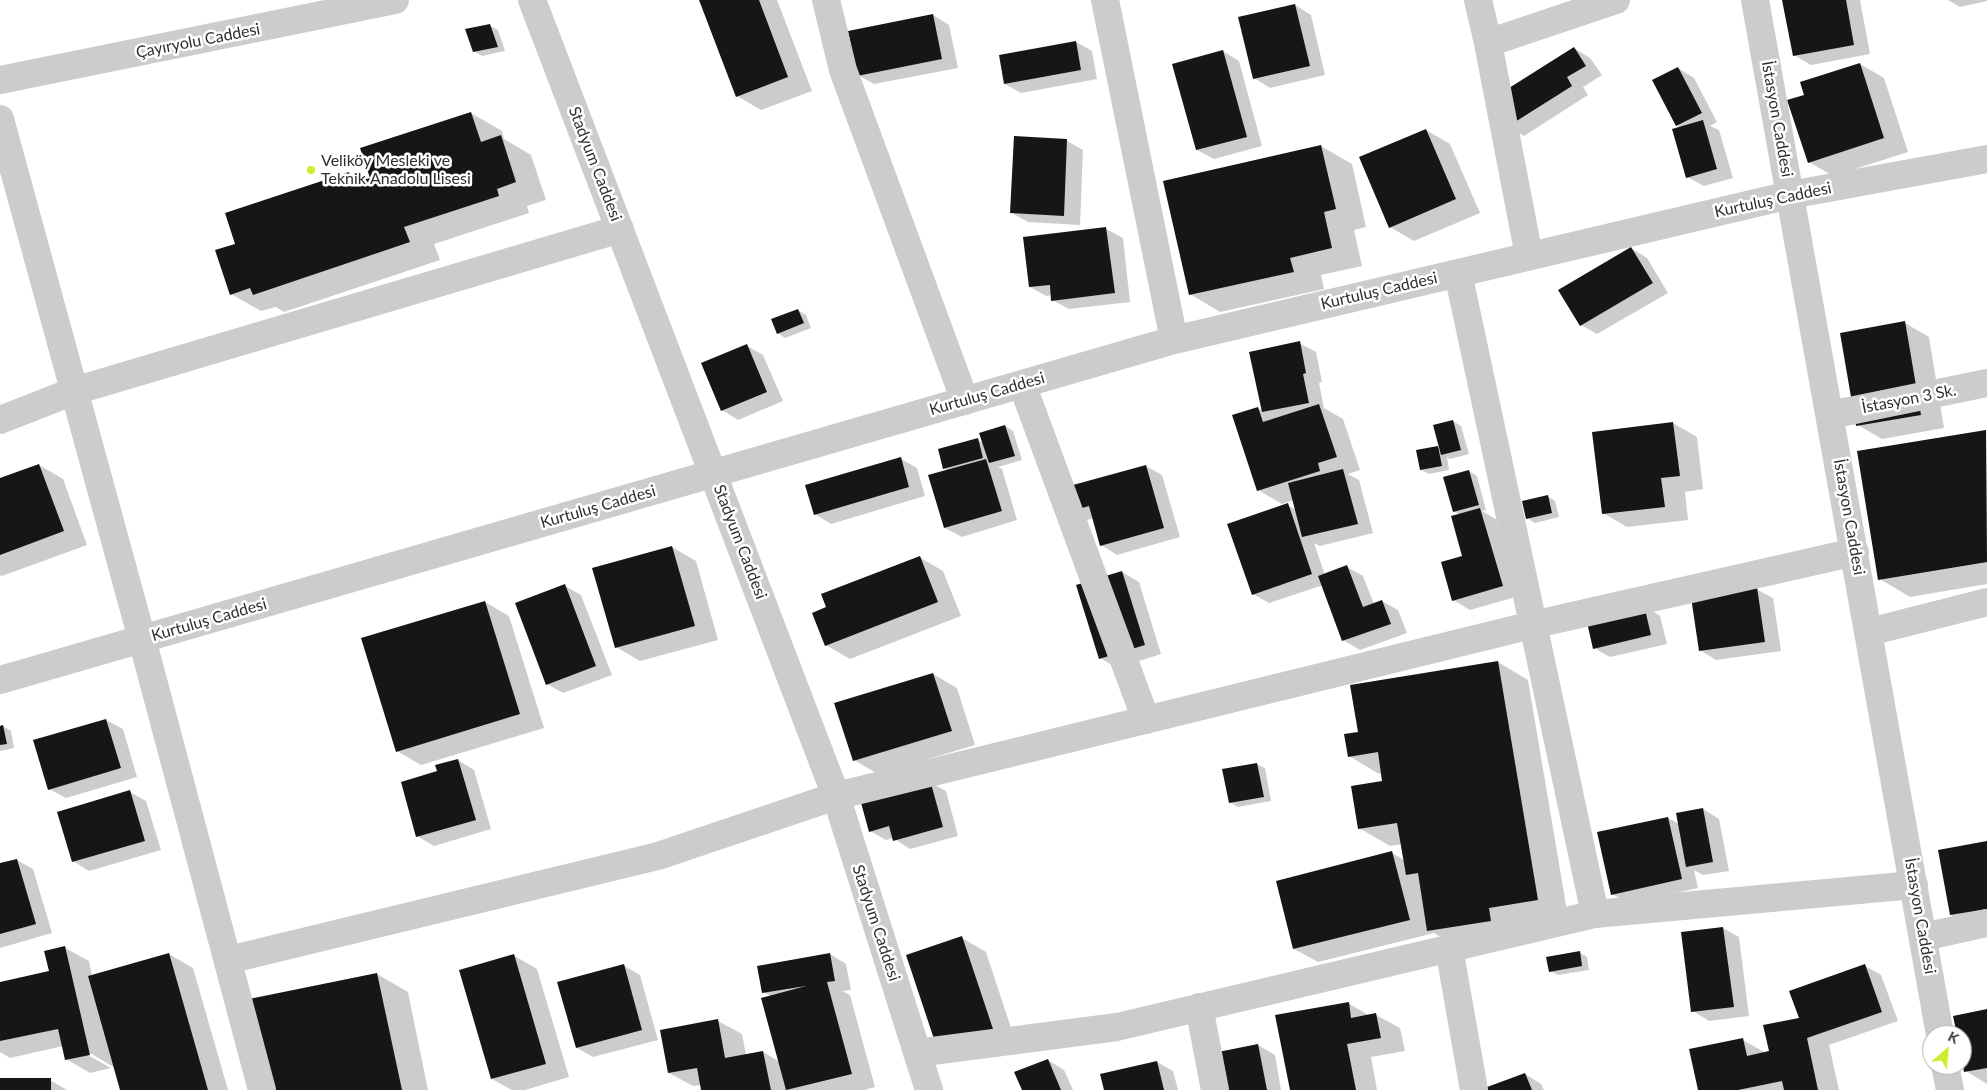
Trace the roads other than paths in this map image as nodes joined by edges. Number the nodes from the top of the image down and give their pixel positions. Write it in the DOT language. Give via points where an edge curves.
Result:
graph roads {
  1 [pos="395,0"];
  2 [pos="532,0"];
  3 [pos="826,0"];
  4 [pos="1105,0"];
  5 [pos="1478,0"];
  6 [pos="1616,0"];
  7 [pos="1755,0"];
  8 [pos="1488,43"];
  9 [pos="0,80"];
  10 [pos="0,119"];
  11 [pos="1987,159"];
  12 [pos="1790,195"];
  13 [pos="620,229"];
  14 [pos="1529,256"];
  15 [pos="1458,273"];
  16 [pos="1174,340"];
  17 [pos="1987,383"];
  18 [pos="1022,384"];
  19 [pos="74,392"];
  20 [pos="965,401"];
  21 [pos="1830,415"];
  22 [pos="0,420"];
  23 [pos="714,474"];
  24 [pos="1855,552"];
  25 [pos="1987,602"];
  26 [pos="1532,625"];
  27 [pos="1869,632"];
  28 [pos="142,639"];
  29 [pos="0,680"];
  30 [pos="1146,720"];
  31 [pos="836,796"];
  32 [pos="1914,885"];
  33 [pos="1595,914"];
  34 [pos="1987,923"];
  35 [pos="1923,937"];
  36 [pos="1449,948"];
  37 [pos="228,960"];
  38 [pos="1199,1007"];
  39 [pos="1938,1025"];
  40 [pos="917,1053"];
  41 [pos="1948,1075"];
  42 [pos="262,1090"];
  43 [pos="929,1090"];
  44 [pos="1215,1090"];
  45 [pos="1474,1090"];
  46 [pos="1950,1090"];
  1 -- 9 [label="street, Çayıryolu Caddesi"];
  2 -- 13 [label="street, Stadyum Caddesi"];
  3 -- 20 [label="street" via="843,70"];
  4 -- 16 [label="street"];
  5 -- 8 [label="street"];
  6 -- 8 [label="street"];
  7 -- 12 [label="street, İstasyon Caddesi"];
  8 -- 14 [label="street"];
  10 -- 19 [label="street"];
  11 -- 12 [label="street, Kurtuluş Caddesi"];
  12 -- 14 [label="street, Kurtuluş Caddesi"];
  12 -- 21 [label="street, İstasyon Caddesi"];
  13 -- 19 [label="street"];
  13 -- 23 [label="street, Stadyum Caddesi"];
  14 -- 15 [label="street, Kurtuluş Caddesi"];
  15 -- 16 [label="street, Kurtuluş Caddesi"];
  15 -- 26 [label="street"];
  16 -- 18 [label="street, Kurtuluş Caddesi"];
  17 -- 21 [label="street, İstasyon 3 Sk."];
  18 -- 20 [label="street, Kurtuluş Caddesi"];
  18 -- 30 [label="street"];
  19 -- 22 [label="street"];
  19 -- 28 [label="street"];
  20 -- 23 [label="street, Kurtuluş Caddesi"];
  21 -- 24 [label="street, İstasyon Caddesi"];
  23 -- 28 [label="street, Kurtuluş Caddesi"];
  23 -- 31 [label="street, Stadyum Caddesi"];
  24 -- 26 [label="street"];
  24 -- 27 [label="street, İstasyon Caddesi"];
  25 -- 27 [label="street"];
  26 -- 30 [label="street"];
  26 -- 33 [label="street"];
  27 -- 32 [label="street, İstasyon Caddesi"];
  28 -- 29 [label="street, Kurtuluş Caddesi"];
  28 -- 37 [label="street"];
  30 -- 31 [label="street"];
  31 -- 37 [label="street" via="658,856"];
  31 -- 40 [label="street, Stadyum Caddesi"];
  32 -- 33 [label="street"];
  32 -- 35 [label="street, İstasyon Caddesi"];
  33 -- 36 [label="street"];
  34 -- 35 [label="street"];
  35 -- 39 [label="street, İstasyon Caddesi"];
  36 -- 38 [label="street"];
  36 -- 45 [label="street"];
  37 -- 42 [label="street"];
  38 -- 40 [label="street" via="1118,1027"];
  38 -- 44 [label="street"];
  40 -- 43 [label="street, Stadyum Caddesi"];
  41 -- 46 [label="street"];
}
